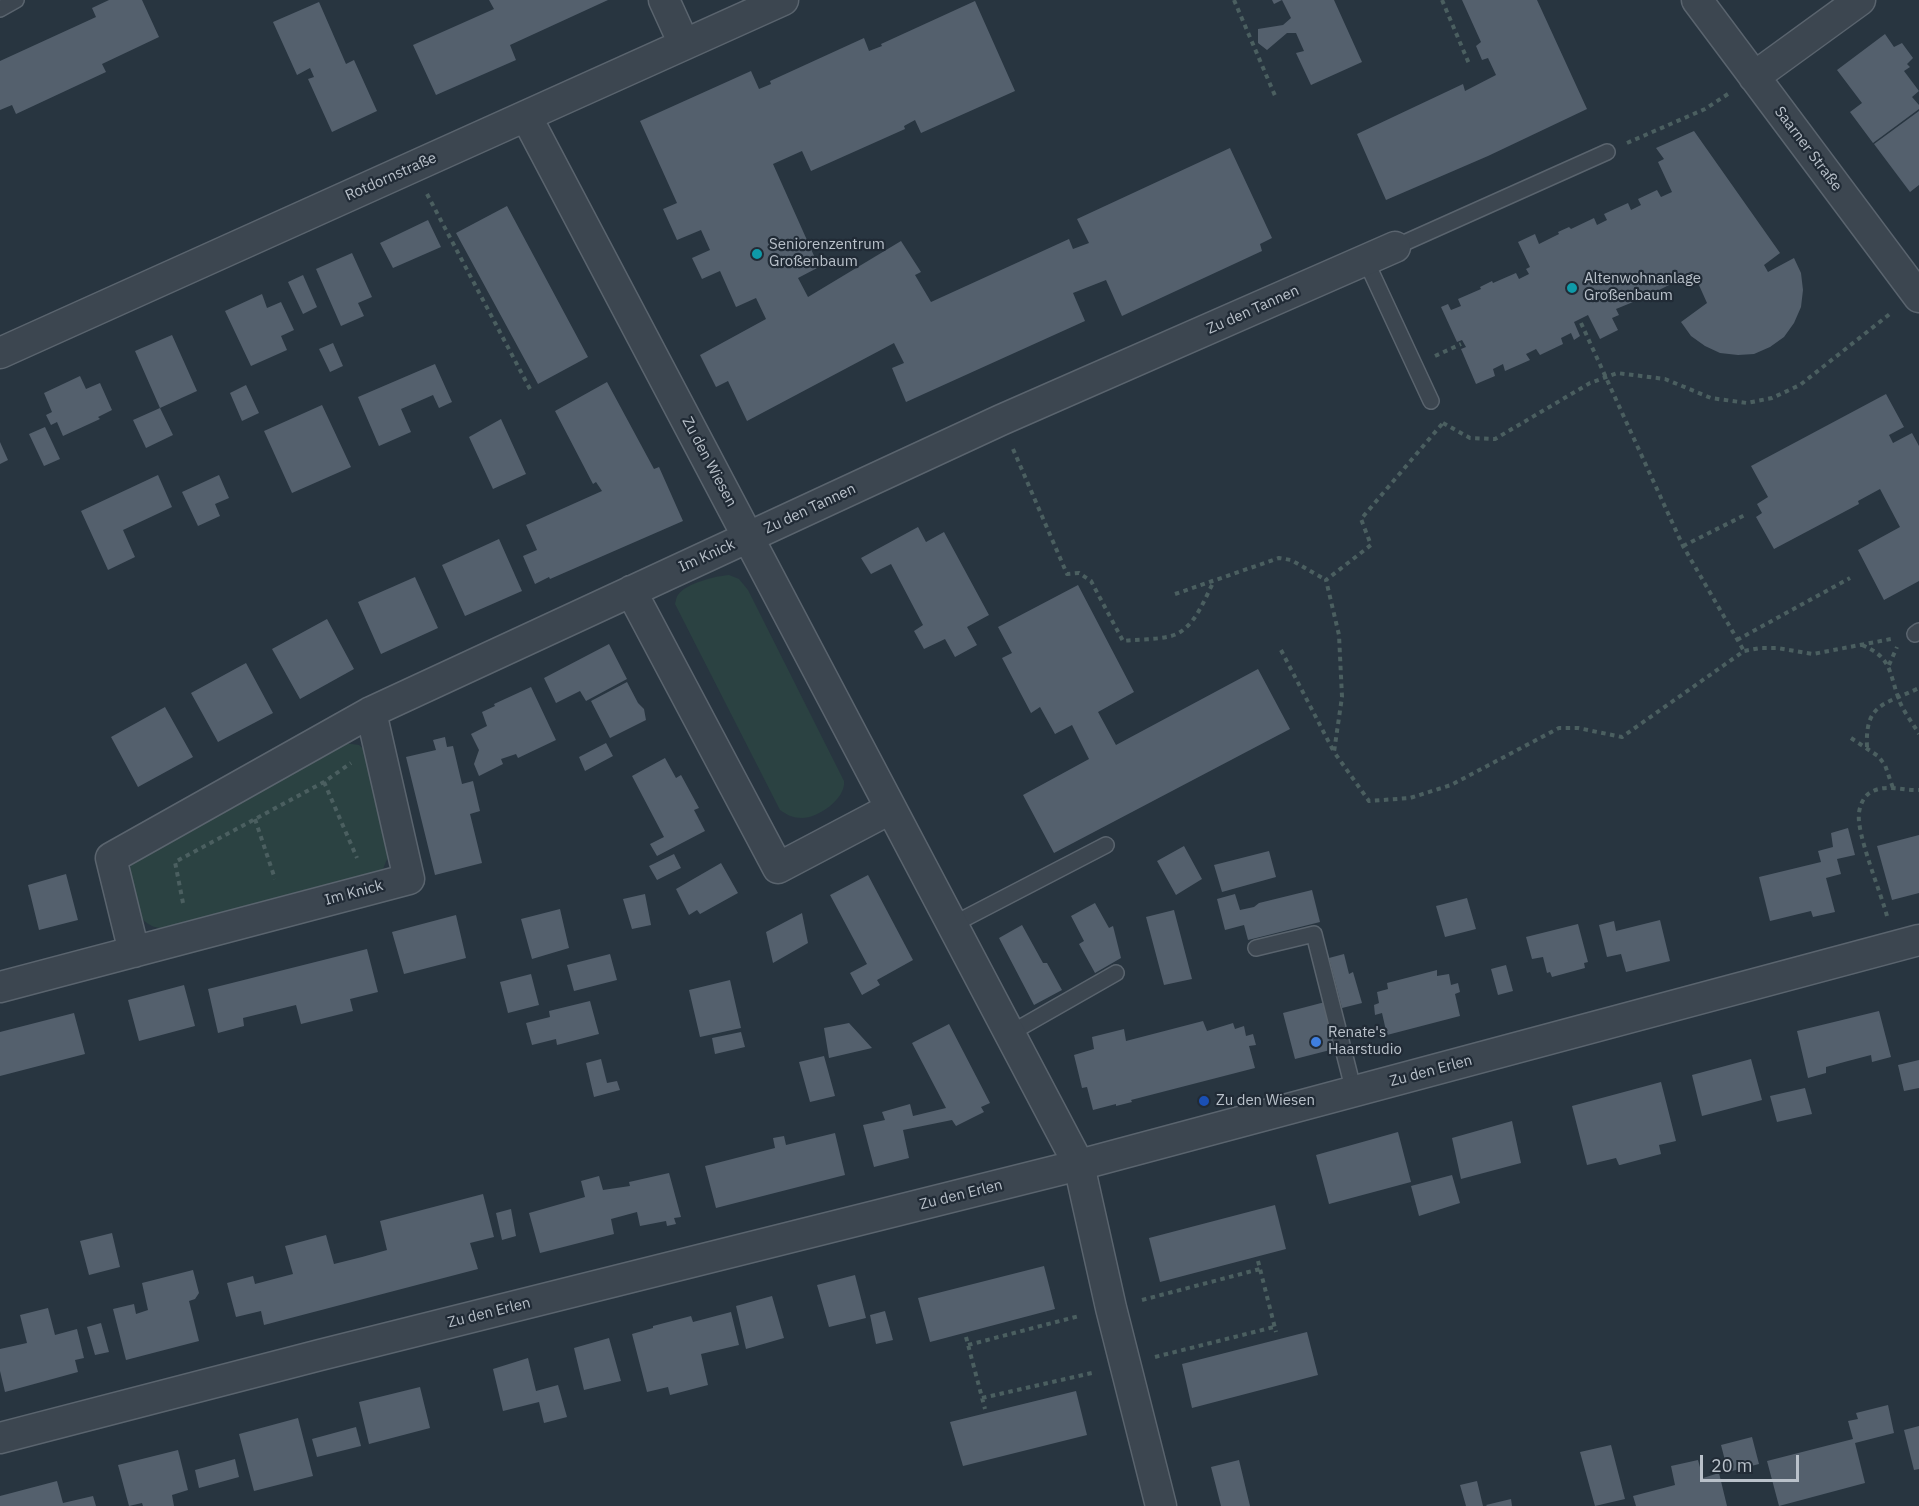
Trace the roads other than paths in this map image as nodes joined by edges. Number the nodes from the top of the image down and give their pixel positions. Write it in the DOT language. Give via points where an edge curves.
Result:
graph roads {
  1 [pos="16,0"];
  2 [pos="664,0"];
  3 [pos="783,0"];
  4 [pos="1697,0"];
  5 [pos="1860,0"];
  6 [pos="0,9"];
  7 [pos="684,44"];
  8 [pos="1754,77"];
  9 [pos="526,116"];
  10 [pos="1607,152"];
  11 [pos="1395,247"];
  12 [pos="1366,261"];
  13 [pos="1918,296"];
  14 [pos="0,353"];
  15 [pos="1431,401"];
  16 [pos="749,537"];
  17 [pos="631,591"];
  18 [pos="374,722"];
  19 [pos="890,809"];
  20 [pos="1106,845"];
  21 [pos="952,925"];
  22 [pos="1907,943"];
  23 [pos="1256,948"];
  24 [pos="134,952"];
  25 [pos="1116,973"];
  26 [pos="0,987"];
  27 [pos="1009,1034"];
  28 [pos="1354,1092"];
  29 [pos="1079,1165"];
  30 [pos="0,1438"];
  31 [pos="1161,1506"];
  1 -- 6 [label="lane"];
  2 -- 7 [label="street"];
  3 -- 7 [label="street, Rotdornstraße"];
  4 -- 8 [label="street, Saarner Straße"];
  5 -- 8 [label="street"];
  7 -- 9 [label="street, Rotdornstraße"];
  8 -- 13 [label="street, Saarner Straße"];
  9 -- 14 [label="street, Rotdornstraße"];
  9 -- 16 [label="street, Zu den Wiesen"];
  10 -- 11 [label="lane, Zu den Tannen"];
  11 -- 12 [label="street, Zu den Tannen"];
  12 -- 15 [label="lane"];
  12 -- 16 [label="street, Zu den Tannen" via="1001,420"];
  16 -- 17 [label="street, Im Knick"];
  16 -- 19 [label="street, Zu den Wiesen"];
  17 -- 18 [label="street, Im Knick"];
  17 -- 19 [label="street" via="778,868"];
  18 -- 24 [label="street, Im Knick" via="111,858"];
  18 -- 24 [label="street, Im Knick" via="409,879"];
  19 -- 21 [label="street, Zu den Wiesen"];
  20 -- 21 [label="lane"];
  21 -- 27 [label="street, Zu den Wiesen"];
  22 -- 28 [label="street, Zu den Erlen"];
  23 -- 28 [label="lane" via="1314,934"];
  24 -- 26 [label="street, Im Knick"];
  25 -- 27 [label="lane"];
  27 -- 29 [label="street, Zu den Wiesen"];
  28 -- 29 [label="street, Zu den Erlen"];
  29 -- 30 [label="street, Zu den Erlen"];
  29 -- 31 [label="street, Zu den Wiesen"];
}
